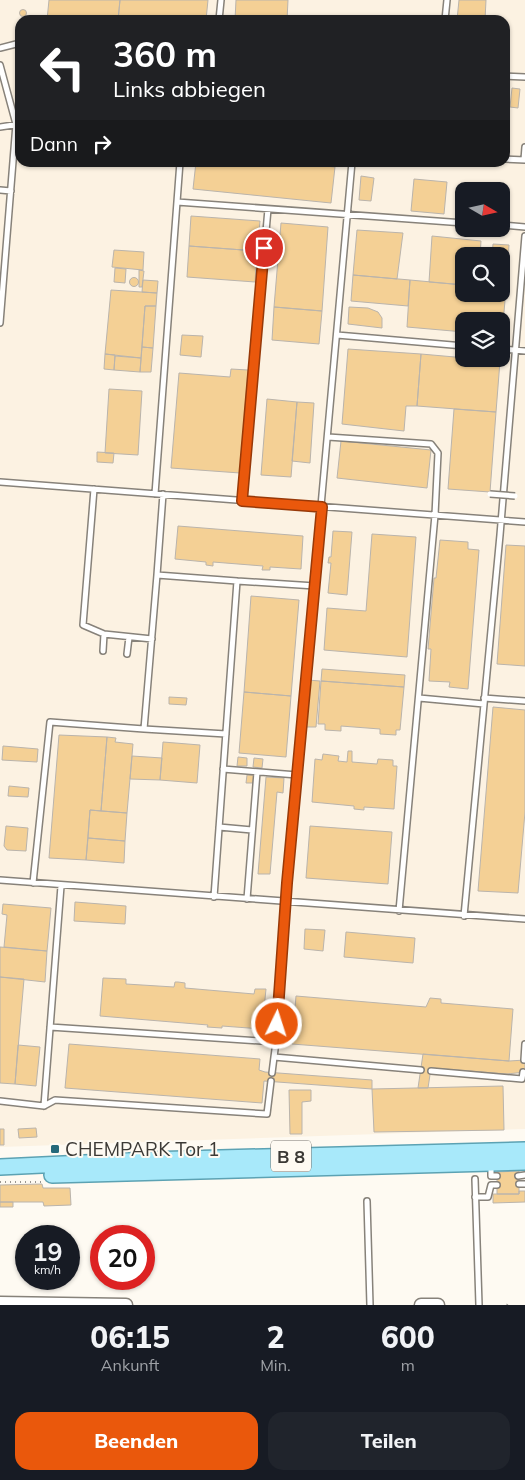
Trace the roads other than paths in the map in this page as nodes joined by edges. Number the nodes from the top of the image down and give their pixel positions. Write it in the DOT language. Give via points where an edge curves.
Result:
graph roads {
  1 [pos="220,0"];
  2 [pos="447,0"];
  3 [pos="219,15"];
  4 [pos="446,15"];
  5 [pos="15,44"];
  6 [pos="0,48"];
  7 [pos="0,65"];
  8 [pos="510,76"];
  9 [pos="525,77"];
  10 [pos="15,114"];
  11 [pos="15,125"];
  12 [pos="0,128"];
  13 [pos="525,147"];
  14 [pos="15,153"];
  15 [pos="510,159"];
  16 [pos="524,160"];
  17 [pos="180,167"];
  18 [pos="352,167"];
  19 [pos="0,190"];
  20 [pos="11,191"];
  21 [pos="177,202"];
  22 [pos="268,208"];
  23 [pos="348,214"];
  24 [pos="455,222"];
  25 [pos="510,226"];
  26 [pos="525,227"];
  27 [pos="525,236"];
  28 [pos="0,324"];
  29 [pos="337,335"];
  30 [pos="455,345"];
  31 [pos="510,351"];
  32 [pos="515,351"];
  33 [pos="525,351"];
  34 [pos="328,437"];
  35 [pos="0,482"];
  36 [pos="94,489"];
  37 [pos="155,494"];
  38 [pos="162,494"];
  39 [pos="490,494"];
  40 [pos="515,496"];
  41 [pos="242,501"];
  42 [pos="322,507"];
  43 [pos="435,515"];
  44 [pos="501,520"];
  45 [pos="525,522"];
  46 [pos="157,575"];
  47 [pos="237,581"];
  48 [pos="315,586"];
  49 [pos="104,634"];
  50 [pos="129,637"];
  51 [pos="152,639"];
  52 [pos="103,651"];
  53 [pos="127,654"];
  54 [pos="419,698"];
  55 [pos="484,698"];
  56 [pos="525,701"];
  57 [pos="484,704"];
  58 [pos="144,729"];
  59 [pos="226,734"];
  60 [pos="223,769"];
  61 [pos="257,772"];
  62 [pos="297,775"];
  63 [pos="219,827"];
  64 [pos="252,830"];
  65 [pos="0,880"];
  66 [pos="33,883"];
  67 [pos="61,886"];
  68 [pos="214,897"];
  69 [pos="247,899"];
  70 [pos="286,902"];
  71 [pos="399,911"];
  72 [pos="464,916"];
  73 [pos="525,919"];
  74 [pos="50,1027"];
  75 [pos="276,1042"];
  76 [pos="525,1044"];
  77 [pos="274,1057"];
  78 [pos="524,1060"];
  79 [pos="421,1070"];
  80 [pos="430,1070"];
  81 [pos="523,1072"];
  82 [pos="272,1073"];
  83 [pos="271,1081"];
  84 [pos="0,1101"];
  85 [pos="44,1106"];
  86 [pos="525,1150"];
  87 [pos="0,1167"];
  88 [pos="522,1169"];
  89 [pos="493,1172"];
  90 [pos="525,1175"];
  91 [pos="0,1176"];
  92 [pos="475,1179"];
  93 [pos="519,1184"];
  94 [pos="525,1184"];
  95 [pos="475,1197"];
  96 [pos="366,1201"];
  97 [pos="0,1303"];
  98 [pos="126,1305"];
  99 [pos="370,1305"];
  100 [pos="421,1305"];
  101 [pos="438,1305"];
  102 [pos="479,1305"];
  1 -- 3 [label="lane"];
  2 -- 4 [label="lane"];
  5 -- 6 [label="lane"];
  7 -- 10 [label="lane"];
  8 -- 9 [label="lane"];
  11 -- 12 [label="lane"];
  13 -- 16 [label="lane"];
  14 -- 20 [label="lane"];
  15 -- 16 [label="lane"];
  17 -- 21 [label="lane"];
  18 -- 23 [label="lane"];
  19 -- 20 [label="lane"];
  20 -- 28 [label="lane"];
  21 -- 22 [label="lane"];
  21 -- 37 [label="lane"];
  22 -- 23 [label="lane"];
  22 -- 41 [label="lane"];
  23 -- 24 [label="lane"];
  23 -- 29 [label="lane"];
  25 -- 26 [label="lane"];
  27 -- 32 [label="lane"];
  29 -- 30 [label="lane"];
  29 -- 34 [label="lane"];
  31 -- 32 [label="lane"];
  32 -- 33 [label="lane"];
  32 -- 44 [label="lane"];
  34 -- 42 [label="lane"];
  34 -- 43 [label="lane" via="431,444 438,453"];
  35 -- 36 [label="lane"];
  36 -- 37 [label="lane"];
  36 -- 49 [label="lane" via="83,626"];
  37 -- 38 [label="lane"];
  38 -- 41 [label="lane"];
  38 -- 46 [label="lane"];
  39 -- 40 [label="lane, bridge"];
  41 -- 42 [label="lane"];
  42 -- 43 [label="lane"];
  42 -- 48 [label="lane"];
  43 -- 44 [label="lane"];
  43 -- 54 [label="lane"];
  44 -- 45 [label="lane"];
  44 -- 55 [label="lane"];
  46 -- 47 [label="lane"];
  46 -- 51 [label="lane"];
  47 -- 48 [label="lane"];
  47 -- 59 [label="lane"];
  48 -- 62 [label="lane"];
  49 -- 50 [label="lane"];
  49 -- 52 [label="lane"];
  50 -- 51 [label="lane"];
  50 -- 53 [label="lane"];
  51 -- 58 [label="lane"];
  54 -- 57 [label="lane"];
  54 -- 71 [label="lane"];
  55 -- 56 [label="lane"];
  55 -- 57 [label="lane"];
  57 -- 72 [label="lane"];
  58 -- 59 [label="lane"];
  58 -- 66 [label="lane" via="50,722"];
  59 -- 60 [label="lane"];
  60 -- 61 [label="lane"];
  60 -- 63 [label="lane"];
  61 -- 62 [label="lane"];
  61 -- 64 [label="lane"];
  62 -- 70 [label="lane"];
  63 -- 64 [label="lane"];
  63 -- 68 [label="lane"];
  64 -- 69 [label="lane"];
  65 -- 66 [label="lane"];
  66 -- 67 [label="lane"];
  67 -- 68 [label="lane"];
  67 -- 74 [label="lane"];
  68 -- 69 [label="lane"];
  69 -- 70 [label="lane"];
  70 -- 71 [label="lane"];
  70 -- 75 [label="lane"];
  71 -- 72 [label="lane"];
  72 -- 73 [label="lane"];
  74 -- 75 [label="lane"];
  74 -- 85 [label="lane"];
  75 -- 77 [label="lane"];
  76 -- 78 [label="lane"];
  77 -- 79 [label="lane"];
  77 -- 82 [label="lane"];
  80 -- 81 [label="lane" via="522,1079"];
  83 -- 85 [label="lane" via="267,1114 55,1100"];
  84 -- 85 [label="lane"];
  86 -- 87 [label="main road, B 8"];
  88 -- 89 [label="main road, B 8"];
  88 -- 90 [label="lane"];
  89 -- 91 [label="main road, B 8"];
  89 -- 95 [label="lane" via="494,1185 488,1196"];
  92 -- 95 [label="lane"];
  93 -- 94 [label="lane"];
  95 -- 102 [label="lane"];
  96 -- 99 [label="lane"];
  97 -- 98 [label="street"];
  100 -- 101 [label="street"];
}
